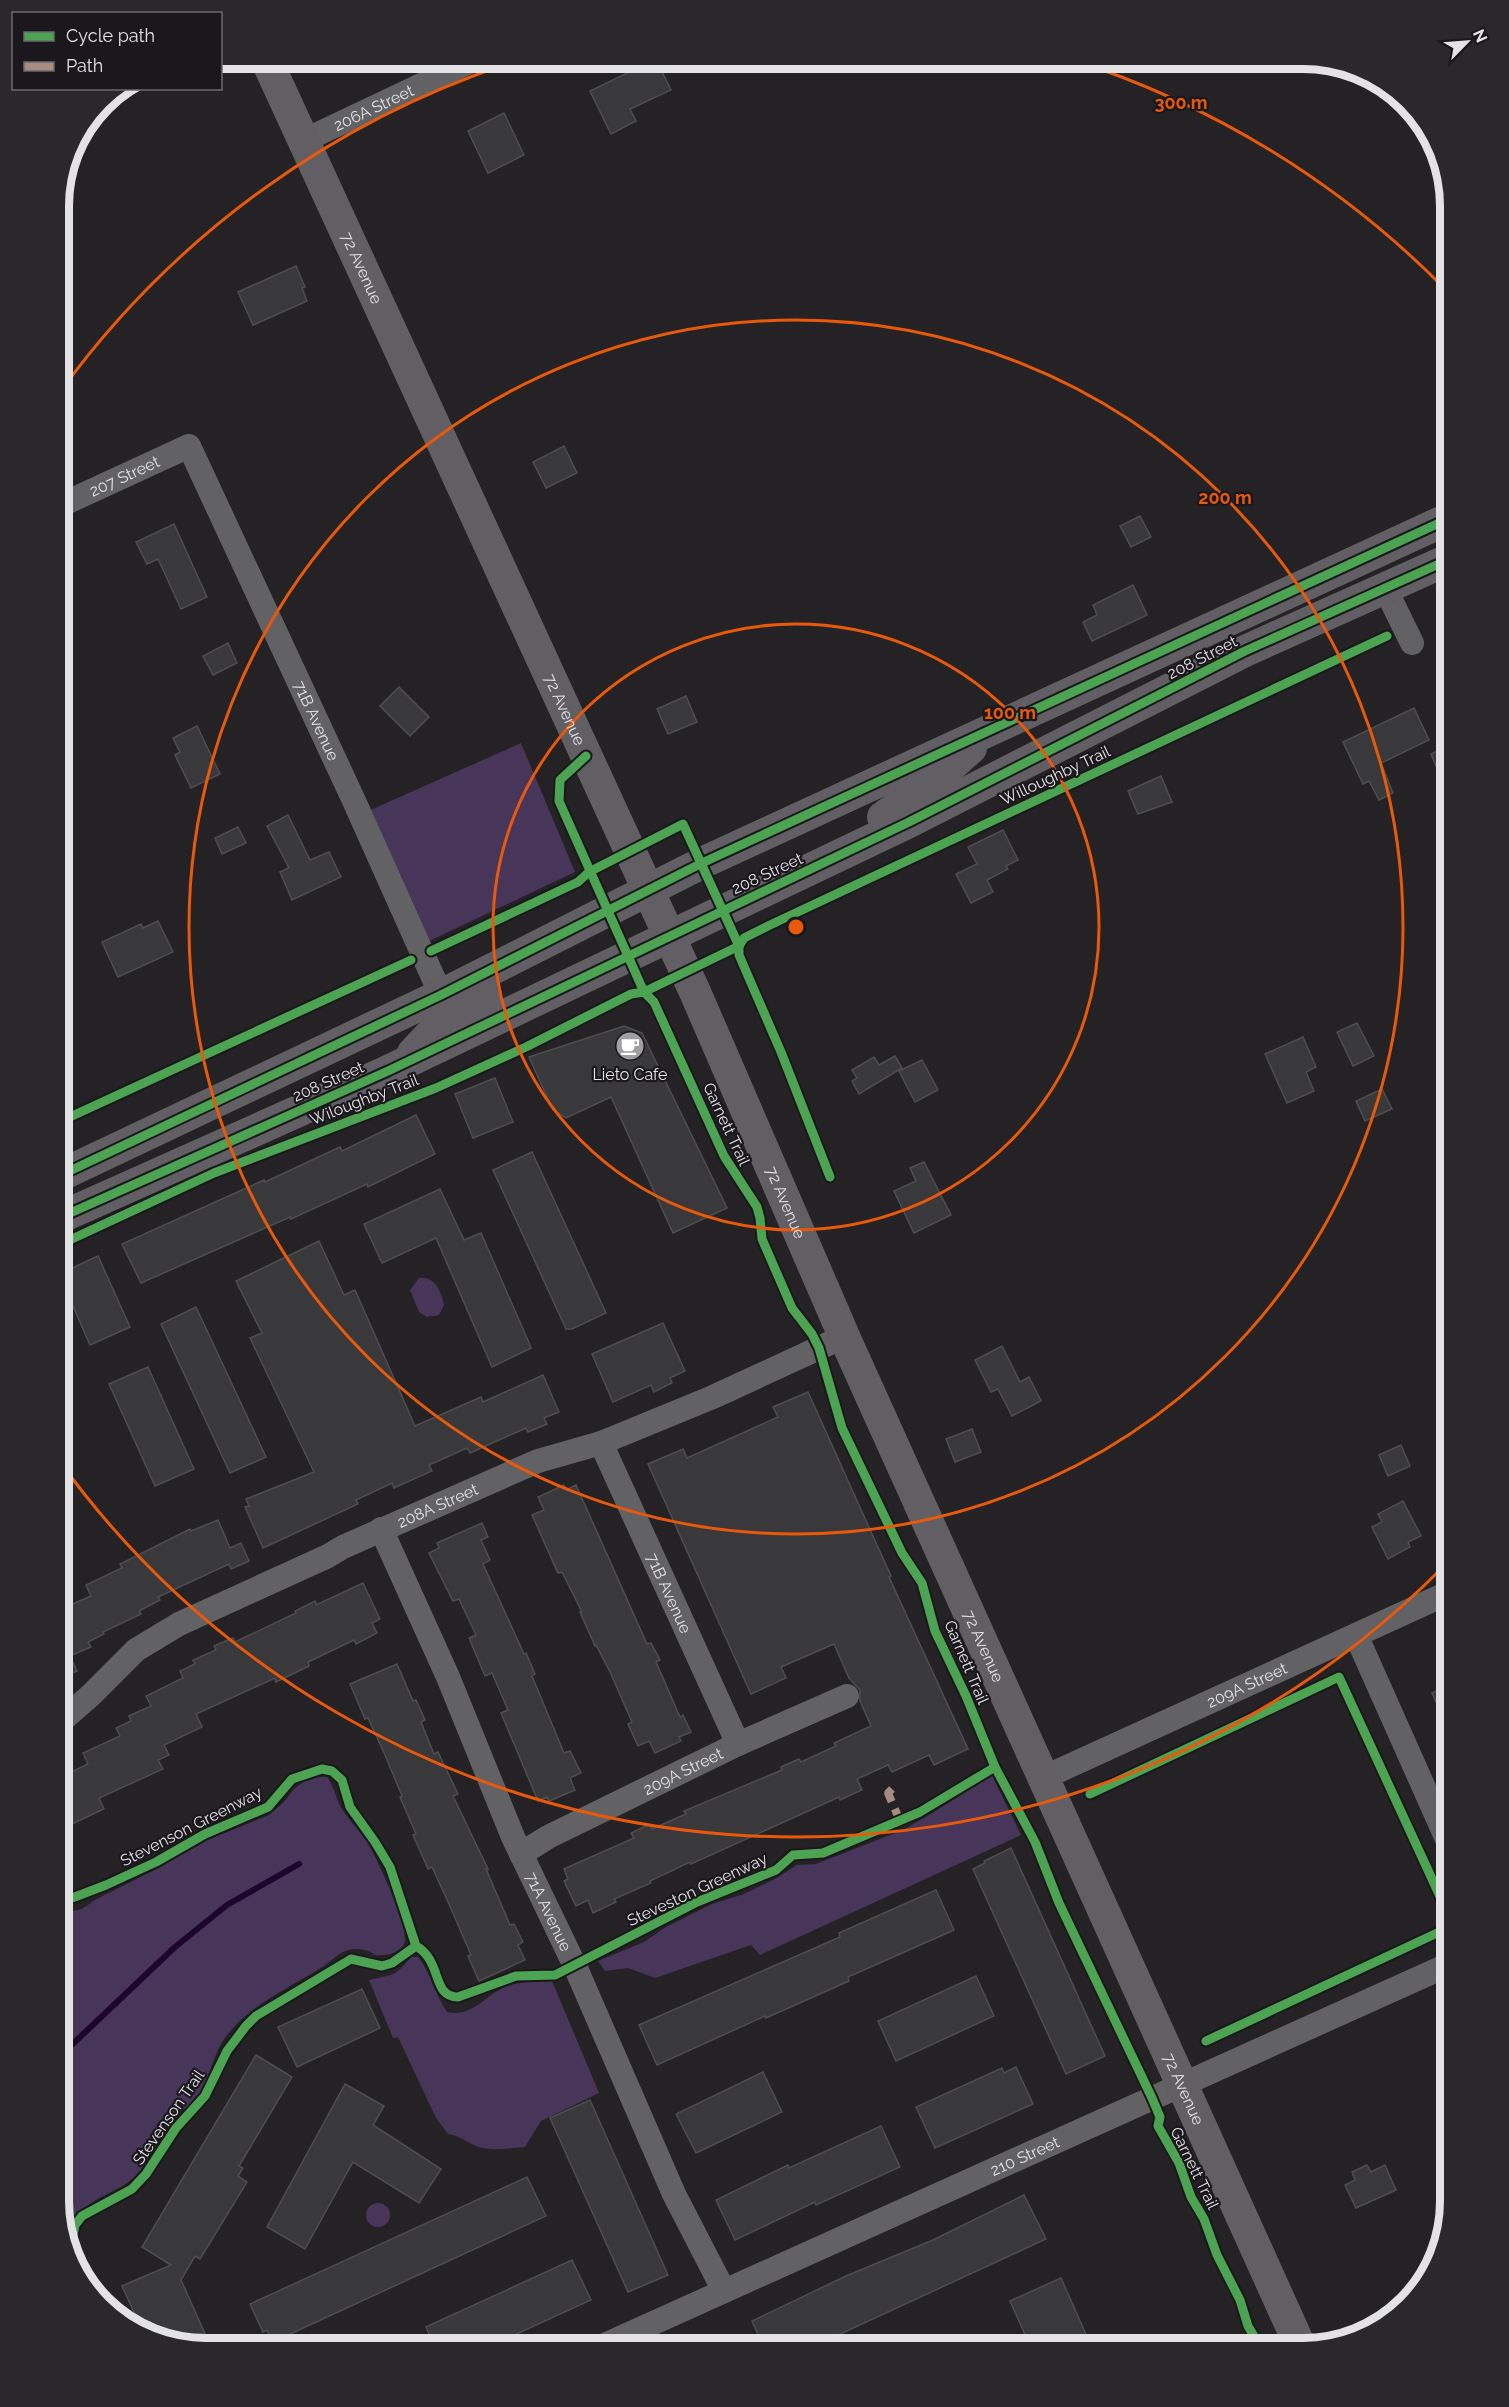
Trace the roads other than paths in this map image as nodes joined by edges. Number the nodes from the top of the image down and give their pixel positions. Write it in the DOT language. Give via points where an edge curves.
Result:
graph roads {
  1 [pos="271,69"];
  2 [pos="455,69"];
  3 [pos="303,141"];
  4 [pos="189,446"];
  5 [pos="69,501"];
  6 [pos="1440,524"];
  7 [pos="1440,563"];
  8 [pos="1385,588"];
  9 [pos="1412,643"];
  10 [pos="998,725"];
  11 [pos="648,889"];
  12 [pos="669,936"];
  13 [pos="441,995"];
  14 [pos="388,1071"];
  15 [pos="69,1171"];
  16 [pos="69,1214"];
  17 [pos="845,1336"];
  18 [pos="601,1443"];
  19 [pos="381,1530"];
  20 [pos="1440,1597"];
  21 [pos="1356,1635"];
  22 [pos="847,1696"];
  23 [pos="69,1714"];
  24 [pos="738,1744"];
  25 [pos="1043,1778"];
  26 [pos="1440,1824"];
  27 [pos="521,1854"];
  28 [pos="1440,1969"];
  29 [pos="1182,2085"];
  30 [pos="724,2291"];
  31 [pos="620,2338"];
  32 [pos="1296,2338"];
  1 -- 3 [label="main road, 72 Avenue"];
  2 -- 3 [label="street, 206A Street"];
  3 -- 11 [label="main road, 72 Avenue"];
  4 -- 5 [label="street, 207 Street"];
  4 -- 13 [label="street, 71B Avenue"];
  6 -- 10 [label="main road, 208 Street"];
  7 -- 8 [label="main road, 208 Street"];
  8 -- 9 [label="street"];
  8 -- 12 [label="main road, 208 Street" via="1245,651 909,822"];
  10 -- 11 [label="main road, 208 Street"];
  10 -- 12 [label="main road" via="934,781 874,823 716,896"];
  11 -- 12 [label="main road, 72 Avenue"];
  11 -- 13 [label="main road, 208 Street"];
  11 -- 14 [label="main road" via="638,911 626,923 460,1008 426,1037 416,1051"];
  12 -- 14 [label="main road, 208 Street"];
  12 -- 17 [label="main road, 72 Avenue"];
  13 -- 15 [label="main road, 208 Street"];
  14 -- 16 [label="main road, 208 Street"];
  17 -- 18 [label="street, 208A Street"];
  17 -- 25 [label="main road, 72 Avenue"];
  18 -- 19 [label="street, 208A Street" via="538,1461"];
  18 -- 24 [label="street, 71B Avenue"];
  19 -- 23 [label="street, 208A Street" via="179,1624 135,1650"];
  19 -- 27 [label="street, 71A Avenue" via="448,1677"];
  20 -- 21 [label="street, 209A Street"];
  21 -- 25 [label="street, 209A Street"];
  21 -- 26 [label="street"];
  22 -- 24 [label="street, 209A Street"];
  24 -- 27 [label="street, 209A Street"];
  25 -- 29 [label="main road, 72 Avenue"];
  27 -- 30 [label="street, 71A Avenue" via="674,2194"];
  28 -- 29 [label="street, 210 Street"];
  29 -- 30 [label="street, 210 Street"];
  29 -- 32 [label="main road, 72 Avenue"];
  30 -- 31 [label="street, 210 Street"];
}
